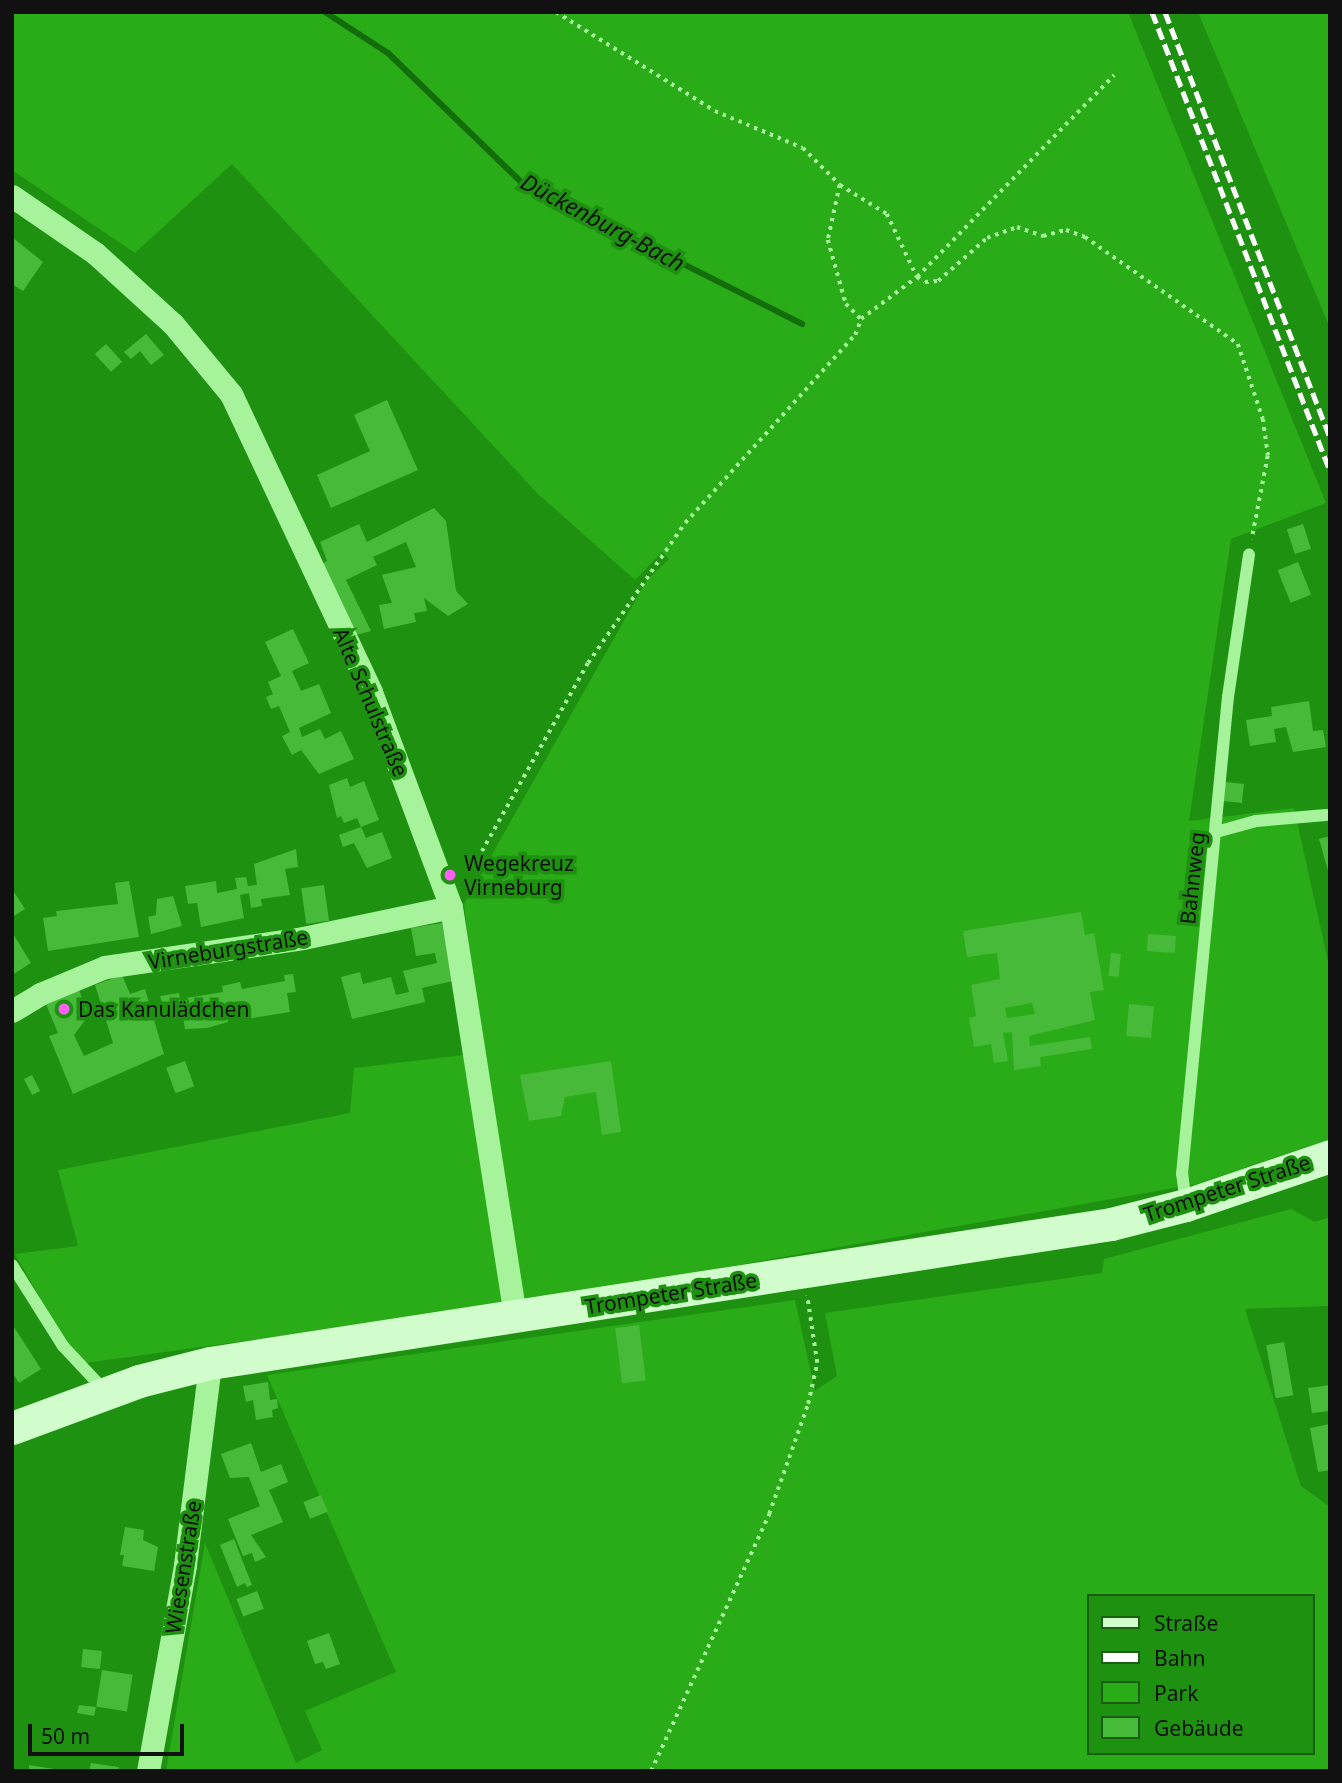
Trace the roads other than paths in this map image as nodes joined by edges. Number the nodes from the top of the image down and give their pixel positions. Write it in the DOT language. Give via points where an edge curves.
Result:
graph roads {
  1 [pos="12,196"];
  2 [pos="1250,555"];
  3 [pos="1326,815"];
  4 [pos="1216,832"];
  5 [pos="451,907"];
  6 [pos="12,1011"];
  7 [pos="1330,1156"];
  8 [pos="1186,1205"];
  9 [pos="12,1265"];
  10 [pos="515,1316"];
  11 [pos="210,1363"];
  12 [pos="106,1392"];
  13 [pos="12,1428"];
  14 [pos="148,1771"];
  1 -- 5 [label="street, Alte Schulstraße" via="95,253 173,324 231,394 371,692"];
  2 -- 4 [label="lane, Bahnweg" via="1228,697"];
  3 -- 4 [label="lane" via="1256,821"];
  4 -- 8 [label="lane, Bahnweg" via="1182,1174"];
  5 -- 6 [label="street, Virneburgstraße" via="303,938 106,967 40,994"];
  5 -- 10 [label="street, Alte Schulstraße"];
  7 -- 8 [label="main road, Trompeter Straße"];
  8 -- 10 [label="main road, Trompeter Straße" via="1111,1224"];
  9 -- 12 [label="lane" via="63,1346"];
  10 -- 11 [label="main road, Trompeter Straße"];
  11 -- 12 [label="main road, Trompeter Straße"];
  11 -- 14 [label="street, Wiesenstraße" via="185,1565"];
  12 -- 13 [label="main road, Trompeter Straße"];
}
